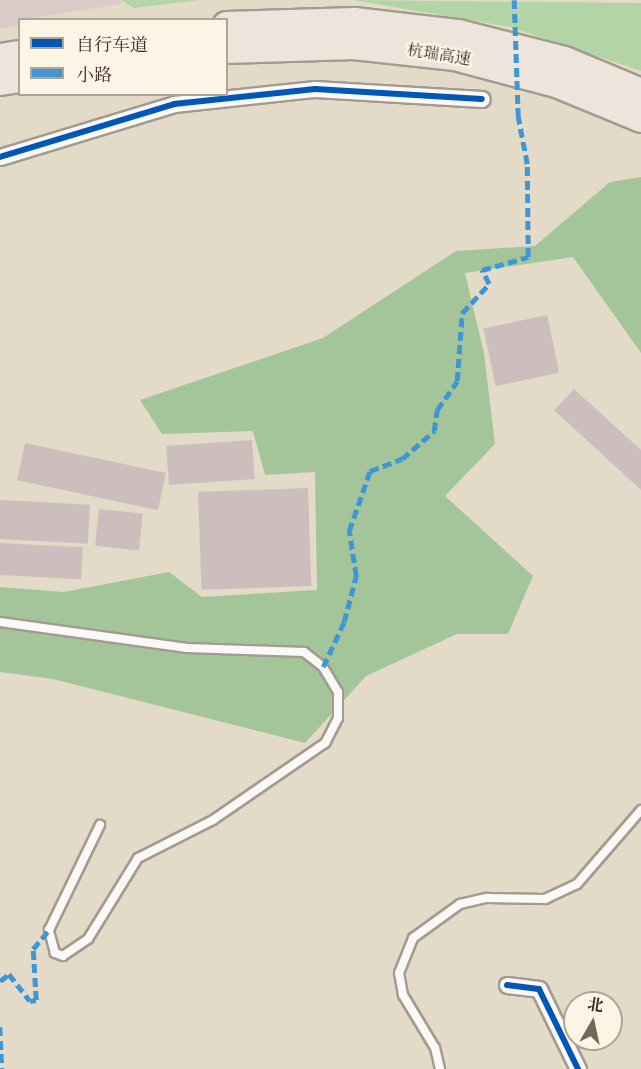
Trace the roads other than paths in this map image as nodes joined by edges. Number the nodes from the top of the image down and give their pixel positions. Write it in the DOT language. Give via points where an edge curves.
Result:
graph roads {
  1 [pos="228,25"];
  2 [pos="228,49"];
  3 [pos="18,54"];
  4 [pos="0,57"];
  5 [pos="18,78"];
  6 [pos="0,81"];
  7 [pos="641,92"];
  8 [pos="482,99"];
  9 [pos="641,118"];
  10 [pos="0,157"];
  11 [pos="0,622"];
  12 [pos="641,810"];
  13 [pos="100,825"];
  14 [pos="507,985"];
  15 [pos="440,1069"];
  16 [pos="578,1069"];
  1 -- 7 [label="highway, 杭瑞高速" via="354,21 516,46"];
  2 -- 9 [label="highway, 杭瑞高速" via="352,45 454,56 556,83"];
  3 -- 4 [label="highway"];
  5 -- 6 [label="highway"];
  8 -- 10 [label="street" via="315,89 174,104"];
  11 -- 13 [label="lane" via="187,648 304,652 323,667 338,692 338,718 325,743 213,820 138,858 88,939 63,956 55,953 49,930"];
  12 -- 15 [label="lane" via="577,884 545,899 487,898 460,904 413,938 399,973 403,995 435,1048"];
  14 -- 16 [label="street" via="539,989"];
}
